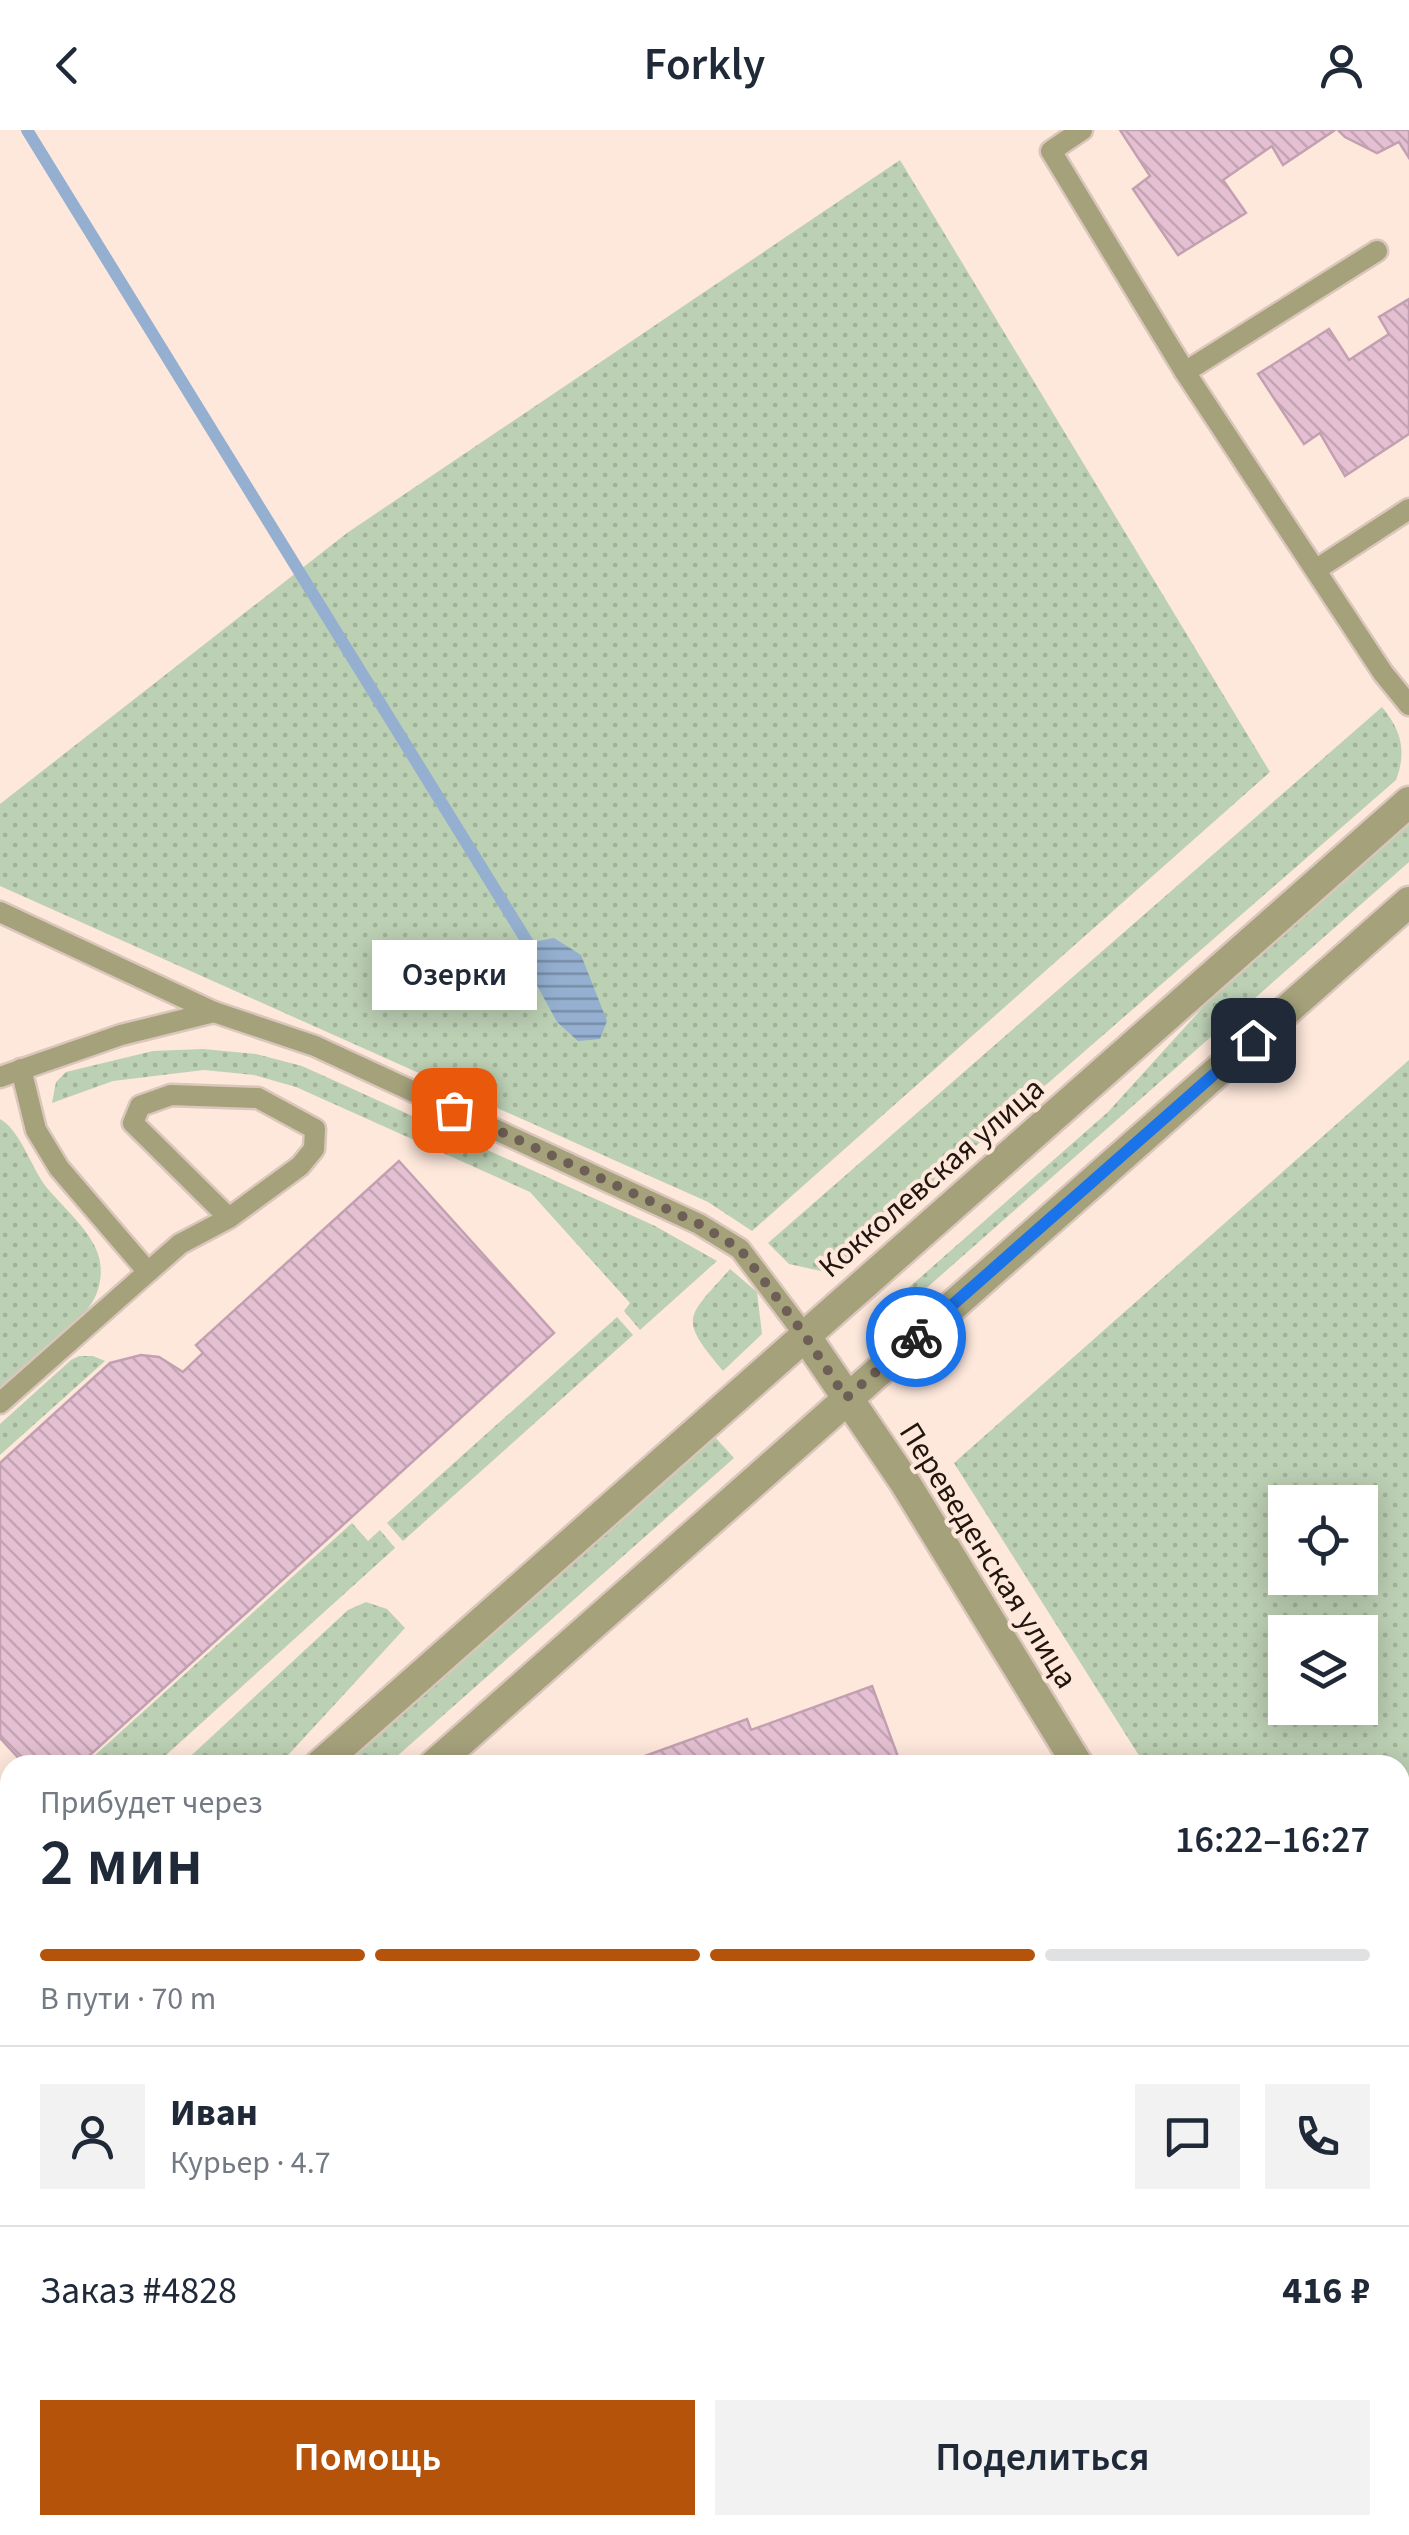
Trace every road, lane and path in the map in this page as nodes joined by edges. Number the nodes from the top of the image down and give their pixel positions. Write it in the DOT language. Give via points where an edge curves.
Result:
graph roads {
  1 [pos="1082,130"];
  2 [pos="1376,251"];
  3 [pos="1185,372"];
  4 [pos="1409,509"];
  5 [pos="1317,569"];
  6 [pos="1409,705"];
  7 [pos="1409,802"];
  8 [pos="0,912"];
  9 [pos="1405,914"];
  10 [pos="214,1012"];
  11 [pos="21,1068"];
  12 [pos="0,1076"];
  13 [pos="229,1218"];
  14 [pos="148,1272"];
  15 [pos="804,1334"];
  16 [pos="846,1398"];
  17 [pos="0,1403"];
  18 [pos="331,1755"];
  19 [pos="445,1755"];
  20 [pos="1072,1755"];
  1 -- 3 [label="lane" via="1051,150"];
  2 -- 3 [label="lane"];
  3 -- 5 [label="lane"];
  4 -- 5 [label="lane"];
  5 -- 6 [label="lane"];
  7 -- 15 [label="street, Кокколевская улица"];
  8 -- 10 [label="lane"];
  9 -- 16 [label="street"];
  10 -- 11 [label="lane"];
  10 -- 15 [label="lane" via="314,1046 699,1224 740,1249"];
  11 -- 12 [label="lane"];
  11 -- 14 [label="lane" via="36,1130 59,1168"];
  13 -- 13 [label="lane" via="300,1166 314,1150 315,1129 258,1098 172,1095 140,1106 133,1123"];
  13 -- 14 [label="lane" via="180,1244"];
  14 -- 17 [label="lane"];
  15 -- 16 [label="street, Переведенская улица"];
  15 -- 18 [label="street, Кокколевская улица"];
  16 -- 19 [label="street"];
  16 -- 20 [label="street, Переведенская улица"];
}
